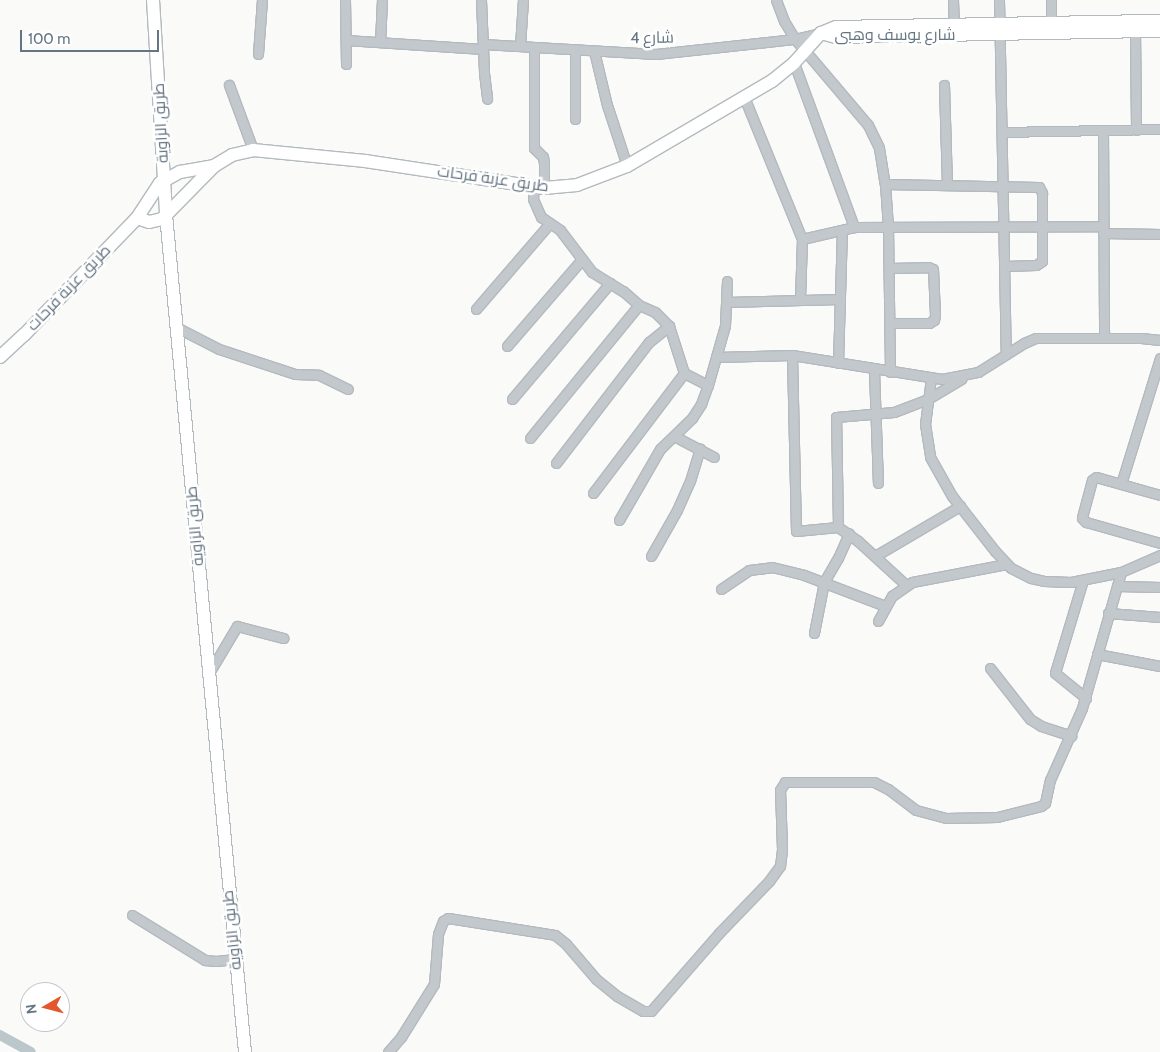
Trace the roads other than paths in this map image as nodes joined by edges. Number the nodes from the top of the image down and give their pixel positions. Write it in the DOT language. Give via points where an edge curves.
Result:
graph roads {
  1 [pos="153,0"];
  2 [pos="262,0"];
  3 [pos="345,0"];
  4 [pos="382,0"];
  5 [pos="481,0"];
  6 [pos="523,0"];
  7 [pos="766,0"];
  8 [pos="953,0"];
  9 [pos="1000,0"];
  10 [pos="1051,0"];
  11 [pos="776,1"];
  12 [pos="1160,21"];
  13 [pos="1052,22"];
  14 [pos="954,24"];
  15 [pos="1001,29"];
  16 [pos="1135,31"];
  17 [pos="1160,31"];
  18 [pos="821,33"];
  19 [pos="795,39"];
  20 [pos="346,40"];
  21 [pos="380,42"];
  22 [pos="483,46"];
  23 [pos="520,46"];
  24 [pos="534,47"];
  25 [pos="575,49"];
  26 [pos="594,50"];
  27 [pos="804,51"];
  28 [pos="258,54"];
  29 [pos="794,63"];
  30 [pos="346,64"];
  31 [pos="229,85"];
  32 [pos="944,85"];
  33 [pos="744,97"];
  34 [pos="487,99"];
  35 [pos="575,119"];
  36 [pos="1160,129"];
  37 [pos="1102,130"];
  38 [pos="1136,130"];
  39 [pos="1002,132"];
  40 [pos="253,150"];
  41 [pos="214,166"];
  42 [pos="626,166"];
  43 [pos="164,180"];
  44 [pos="885,184"];
  45 [pos="946,185"];
  46 [pos="1003,186"];
  47 [pos="539,188"];
  48 [pos="166,215"];
  49 [pos="136,218"];
  50 [pos="550,223"];
  51 [pos="1043,226"];
  52 [pos="888,227"];
  53 [pos="1003,227"];
  54 [pos="854,228"];
  55 [pos="1103,229"];
  56 [pos="842,230"];
  57 [pos="1160,234"];
  58 [pos="802,239"];
  59 [pos="582,259"];
  60 [pos="1004,266"];
  61 [pos="889,268"];
  62 [pos="726,281"];
  63 [pos="610,284"];
  64 [pos="840,299"];
  65 [pos="800,300"];
  66 [pos="726,302"];
  67 [pos="640,305"];
  68 [pos="476,309"];
  69 [pos="890,323"];
  70 [pos="668,326"];
  71 [pos="178,328"];
  72 [pos="1104,338"];
  73 [pos="1160,340"];
  74 [pos="507,346"];
  75 [pos="1006,354"];
  76 [pos="792,355"];
  77 [pos="0,357"];
  78 [pos="716,357"];
  79 [pos="1160,358"];
  80 [pos="838,363"];
  81 [pos="874,370"];
  82 [pos="890,372"];
  83 [pos="684,373"];
  84 [pos="966,375"];
  85 [pos="931,378"];
  86 [pos="708,385"];
  87 [pos="1156,387"];
  88 [pos="348,389"];
  89 [pos="512,399"];
  90 [pos="928,399"];
  91 [pos="876,415"];
  92 [pos="674,436"];
  93 [pos="530,438"];
  94 [pos="700,450"];
  95 [pos="714,457"];
  96 [pos="556,463"];
  97 [pos="878,482"];
  98 [pos="1121,484"];
  99 [pos="592,493"];
  100 [pos="1160,495"];
  101 [pos="960,506"];
  102 [pos="619,520"];
  103 [pos="838,527"];
  104 [pos="849,533"];
  105 [pos="1160,543"];
  106 [pos="1160,555"];
  107 [pos="651,556"];
  108 [pos="875,556"];
  109 [pos="1006,564"];
  110 [pos="1121,572"];
  111 [pos="1083,580"];
  112 [pos="824,582"];
  113 [pos="906,585"];
  114 [pos="1118,586"];
  115 [pos="1160,587"];
  116 [pos="721,588"];
  117 [pos="884,606"];
  118 [pos="1108,612"];
  119 [pos="1160,617"];
  120 [pos="878,621"];
  121 [pos="814,633"];
  122 [pos="283,638"];
  123 [pos="1097,654"];
  124 [pos="1160,666"];
  125 [pos="990,668"];
  126 [pos="208,675"];
  127 [pos="1086,698"];
  128 [pos="1071,736"];
  129 [pos="132,915"];
  130 [pos="235,959"];
  131 [pos="245,1052"];
  132 [pos="388,1052"];
  1 -- 43 [label="street, طريق الزاوية"];
  2 -- 28 [label="street"];
  3 -- 20 [label="street"];
  4 -- 21 [label="street"];
  5 -- 22 [label="street"];
  6 -- 23 [label="street"];
  7 -- 11 [label="street"];
  8 -- 14 [label="street"];
  9 -- 15 [label="street"];
  10 -- 13 [label="street"];
  11 -- 19 [label="street"];
  12 -- 13 [label="street, شارع يوسف وهبى"];
  13 -- 15 [label="street, شارع يوسف وهبى"];
  14 -- 15 [label="street, شارع يوسف وهبى"];
  14 -- 18 [label="street, شارع يوسف وهبى" via="841,27"];
  15 -- 16 [label="street, شارع يوسف وهبى"];
  15 -- 18 [label="street, شارع يوسف وهبى" via="836,37"];
  15 -- 39 [label="street"];
  16 -- 17 [label="street, شارع يوسف وهبى"];
  16 -- 38 [label="street"];
  18 -- 19 [label="street, شارع 4"];
  18 -- 27 [label="street, طريق عزبة فرحات"];
  19 -- 26 [label="street, شارع 4" via="686,53 634,55"];
  19 -- 27 [label="street"];
  20 -- 21 [label="street, شارع 4"];
  20 -- 30 [label="street"];
  21 -- 22 [label="street, شارع 4"];
  22 -- 23 [label="street, شارع 4"];
  22 -- 34 [label="street"];
  23 -- 24 [label="street, شارع 4"];
  24 -- 25 [label="street, شارع 4"];
  24 -- 47 [label="street" via="534,148 544,163"];
  25 -- 26 [label="street, شارع 4"];
  25 -- 35 [label="street"];
  26 -- 42 [label="street"];
  27 -- 29 [label="street, طريق عزبة فرحات"];
  27 -- 44 [label="street" via="868,125 879,148"];
  29 -- 33 [label="street, طريق عزبة فرحات"];
  29 -- 54 [label="street"];
  31 -- 40 [label="street"];
  32 -- 45 [label="street"];
  33 -- 42 [label="street, طريق عزبة فرحات"];
  33 -- 58 [label="street"];
  36 -- 38 [label="street"];
  37 -- 38 [label="street"];
  37 -- 39 [label="street"];
  37 -- 55 [label="street"];
  39 -- 46 [label="street"];
  40 -- 41 [label="street, طريق عزبة فرحات" via="232,155"];
  40 -- 47 [label="street, طريق عزبة فرحات" via="365,161"];
  41 -- 43 [label="street, طريق عزبة فرحات" via="180,172"];
  41 -- 48 [label="street, طريق عزبة فرحات"];
  42 -- 47 [label="street, طريق عزبة فرحات" via="577,184"];
  43 -- 48 [label="street, طريق الزاوية"];
  43 -- 49 [label="street, طريق عزبة فرحات"];
  44 -- 45 [label="street"];
  44 -- 52 [label="street"];
  45 -- 46 [label="street"];
  46 -- 51 [label="street" via="1036,186 1041,189"];
  46 -- 53 [label="street"];
  47 -- 50 [label="street" via="533,200 541,217"];
  48 -- 49 [label="street" via="153,222"];
  48 -- 71 [label="street, طريق الزاوية"];
  49 -- 77 [label="street, طريق عزبة فرحات"];
  50 -- 59 [label="street" via="560,230"];
  50 -- 68 [label="street"];
  51 -- 53 [label="street"];
  51 -- 55 [label="street"];
  51 -- 60 [label="street" via="1041,263"];
  52 -- 53 [label="street"];
  52 -- 54 [label="street"];
  52 -- 61 [label="street"];
  53 -- 60 [label="street"];
  54 -- 56 [label="street"];
  55 -- 57 [label="street"];
  55 -- 72 [label="street"];
  56 -- 58 [label="street"];
  56 -- 64 [label="street"];
  58 -- 65 [label="street"];
  59 -- 63 [label="street" via="592,272"];
  59 -- 74 [label="street"];
  60 -- 75 [label="street"];
  61 -- 69 [label="street"];
  61 -- 69 [label="street" via="933,269 936,315 929,323"];
  62 -- 66 [label="street"];
  63 -- 67 [label="street"];
  63 -- 89 [label="street"];
  64 -- 65 [label="street"];
  64 -- 80 [label="street"];
  65 -- 66 [label="street"];
  66 -- 78 [label="street" via="725,325"];
  67 -- 70 [label="street" via="655,312"];
  67 -- 93 [label="street"];
  69 -- 82 [label="street"];
  70 -- 83 [label="street"];
  70 -- 96 [label="street" via="649,342"];
  71 -- 88 [label="street" via="220,349 295,374 319,375"];
  71 -- 126 [label="street, طريق الزاوية"];
  72 -- 73 [label="street"];
  72 -- 75 [label="street" via="1036,338"];
  75 -- 84 [label="street" via="987,368"];
  76 -- 78 [label="street"];
  76 -- 80 [label="street"];
  76 -- 103 [label="street" via="796,531"];
  78 -- 86 [label="street"];
  79 -- 87 [label="street"];
  80 -- 81 [label="street"];
  81 -- 82 [label="street"];
  81 -- 91 [label="street"];
  82 -- 85 [label="street"];
  83 -- 86 [label="street"];
  83 -- 99 [label="street"];
  84 -- 85 [label="street"];
  84 -- 90 [label="street"];
  85 -- 90 [label="street"];
  86 -- 92 [label="street" via="692,418"];
  87 -- 98 [label="street"];
  90 -- 91 [label="street"];
  90 -- 101 [label="street" via="925,424 930,457 942,482"];
  91 -- 97 [label="street"];
  91 -- 103 [label="street" via="836,417"];
  92 -- 94 [label="street"];
  92 -- 102 [label="street" via="660,449"];
  94 -- 95 [label="street"];
  94 -- 107 [label="street" via="683,496"];
  98 -- 100 [label="street"];
  98 -- 105 [label="street" via="1093,478 1083,520"];
  101 -- 108 [label="street"];
  101 -- 109 [label="street"];
  103 -- 104 [label="street"];
  104 -- 108 [label="street"];
  104 -- 112 [label="street"];
  106 -- 110 [label="street"];
  108 -- 113 [label="street"];
  109 -- 111 [label="street" via="1031,578 1044,581"];
  109 -- 113 [label="street" via="921,579"];
  110 -- 111 [label="street"];
  110 -- 114 [label="street"];
  111 -- 127 [label="street" via="1055,673"];
  112 -- 116 [label="street" via="789,570 764,567 740,574"];
  112 -- 117 [label="street"];
  112 -- 121 [label="street"];
  113 -- 117 [label="street"];
  114 -- 115 [label="street"];
  114 -- 118 [label="street"];
  117 -- 120 [label="street"];
  118 -- 119 [label="street"];
  118 -- 123 [label="street"];
  122 -- 126 [label="street" via="237,626"];
  123 -- 124 [label="street"];
  123 -- 127 [label="street"];
  125 -- 128 [label="street" via="1030,719"];
  126 -- 130 [label="street, طريق الزاوية"];
  127 -- 128 [label="street"];
  128 -- 132 [label="street" via="1050,780 1045,803 1004,816 960,818 931,815 912,808 881,784 869,781 783,783 780,790 780,866 648,1012 617,996 596,979 555,935 444,919 438,934 434,984"];
  129 -- 130 [label="street" via="206,960"];
  130 -- 131 [label="street, طريق الزاوية"];
}
